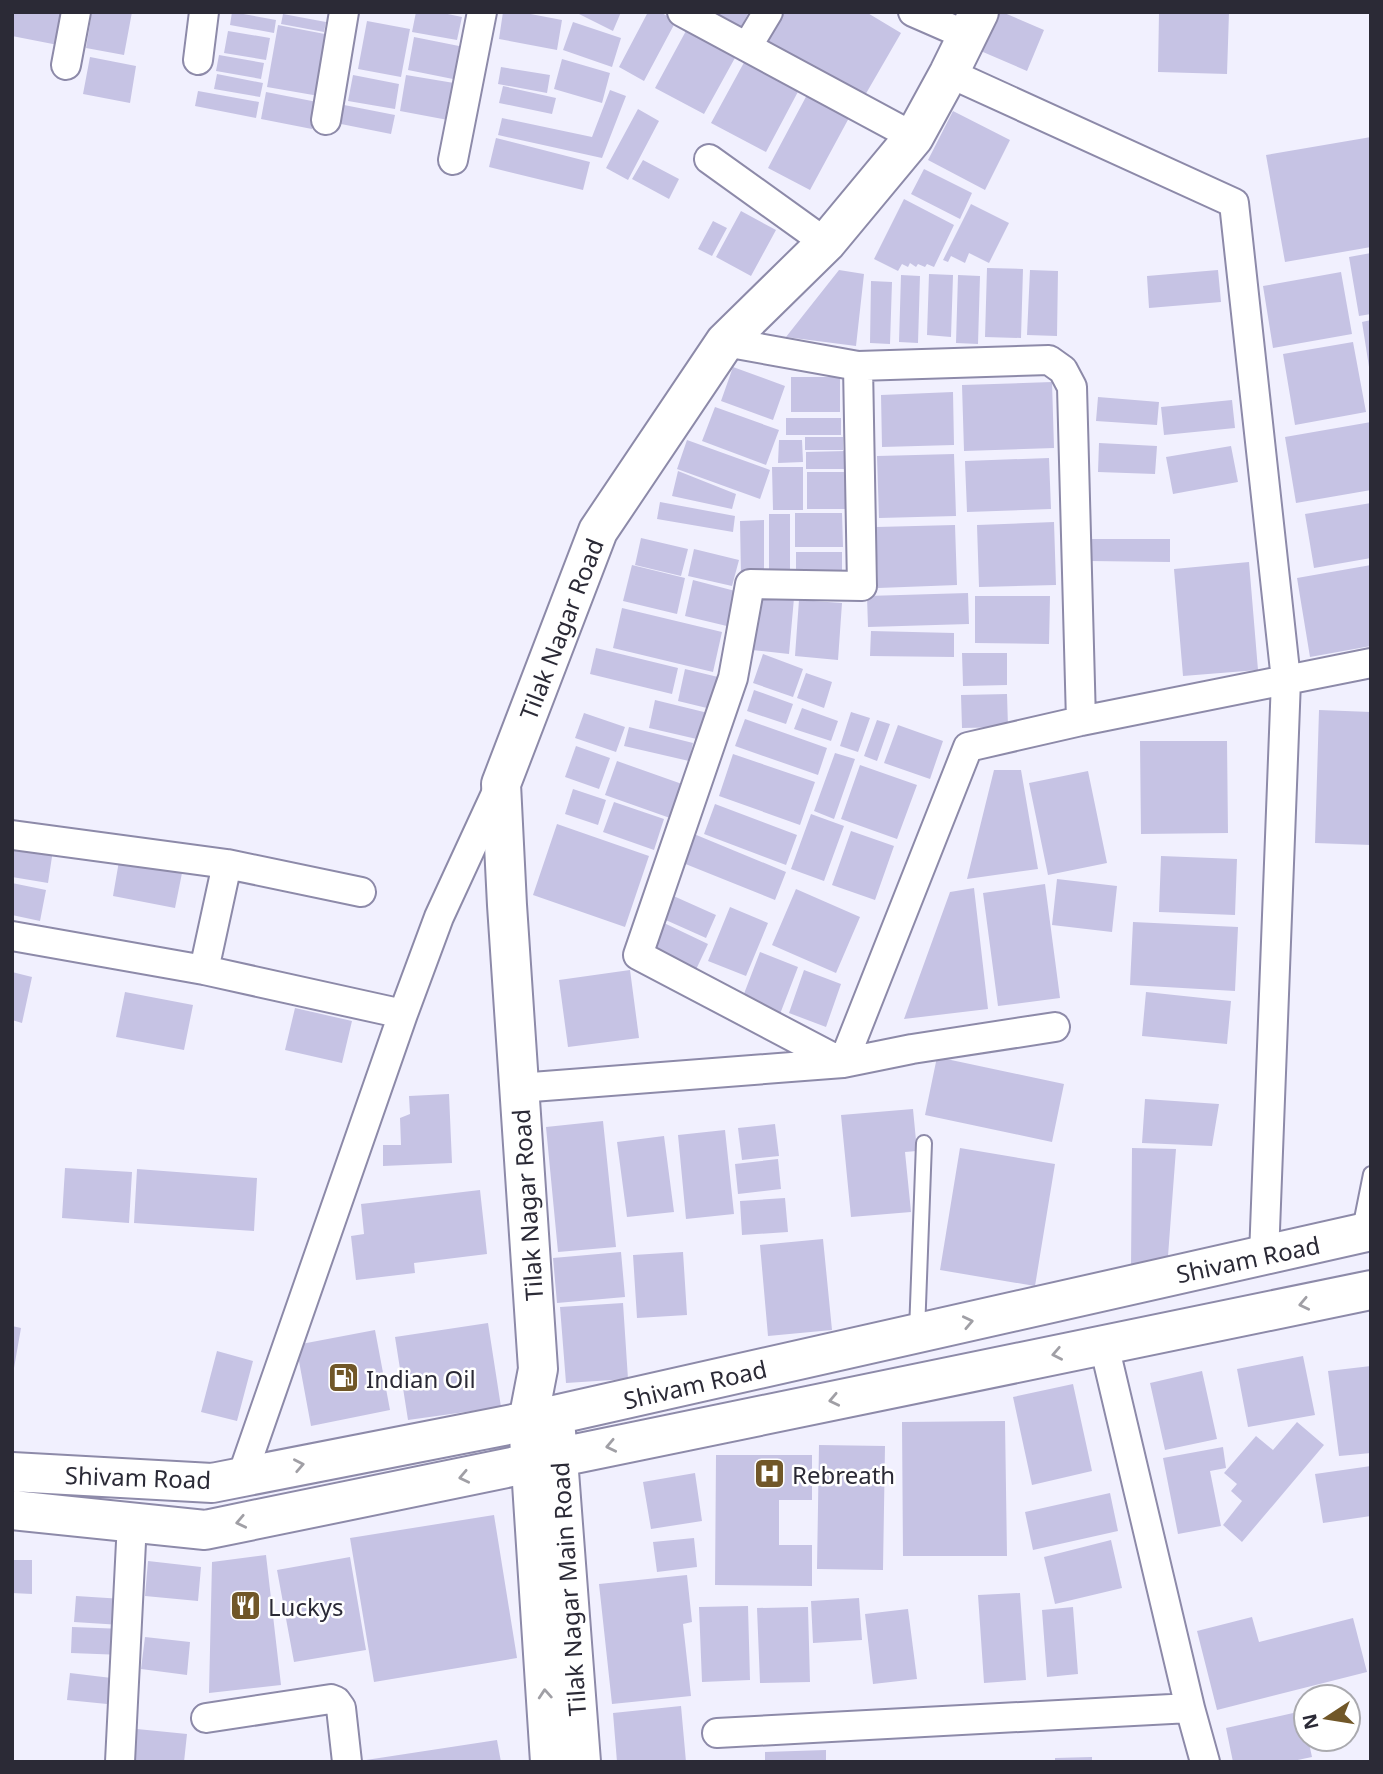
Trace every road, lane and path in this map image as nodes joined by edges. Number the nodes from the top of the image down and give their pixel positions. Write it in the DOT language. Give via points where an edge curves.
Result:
graph roads {
  1 [pos="76,12"];
  2 [pos="204,12"];
  3 [pos="344,12"];
  4 [pos="482,12"];
  5 [pos="682,12"];
  6 [pos="768,12"];
  7 [pos="913,12"];
  8 [pos="974,24"];
  9 [pos="747,47"];
  10 [pos="198,60"];
  11 [pos="66,65"];
  12 [pos="949,73"];
  13 [pos="326,120"];
  14 [pos="914,137"];
  15 [pos="709,159"];
  16 [pos="453,160"];
  17 [pos="826,243"];
  18 [pos="724,342"];
  19 [pos="858,366"];
  20 [pos="1371,663"];
  21 [pos="1286,680"];
  22 [pos="1081,721"];
  23 [pos="500,784"];
  24 [pos="12,835"];
  25 [pos="228,864"];
  26 [pos="361,892"];
  27 [pos="12,936"];
  28 [pos="204,970"];
  29 [pos="403,1014"];
  30 [pos="1055,1027"];
  31 [pos="843,1063"];
  32 [pos="519,1088"];
  33 [pos="924,1143"];
  34 [pos="1371,1174"];
  35 [pos="1365,1232"];
  36 [pos="1264,1256"];
  37 [pos="1371,1290"];
  38 [pos="917,1334"];
  39 [pos="1104,1345"];
  40 [pos="541,1418"];
  41 [pos="544,1460"];
  42 [pos="12,1472"];
  43 [pos="242,1476"];
  44 [pos="12,1510"];
  45 [pos="132,1522"];
  46 [pos="1190,1708"];
  47 [pos="206,1718"];
  48 [pos="717,1733"];
  49 [pos="120,1762"];
  50 [pos="347,1762"];
  51 [pos="550,1762"];
  52 [pos="581,1762"];
  53 [pos="1205,1762"];
  1 -- 11 [label="street"];
  2 -- 10 [label="street"];
  3 -- 13 [label="street"];
  4 -- 16 [label="street"];
  5 -- 9 [label="street"];
  6 -- 9 [label="street"];
  7 -- 8 [label="street"];
  8 -- 12 [label="main road, Tilak Nagar Road"];
  9 -- 14 [label="street"];
  12 -- 14 [label="main road, Tilak Nagar Road"];
  12 -- 21 [label="street" via="1234,203"];
  14 -- 17 [label="main road, Tilak Nagar Road"];
  15 -- 17 [label="street"];
  17 -- 18 [label="main road, Tilak Nagar Road"];
  18 -- 19 [label="street"];
  18 -- 23 [label="main road, Tilak Nagar Road" via="598,531"];
  19 -- 22 [label="street" via="1049,360 1063,370 1072,387"];
  19 -- 31 [label="street" via="862,586 750,584 733,678 638,955"];
  20 -- 21 [label="street"];
  21 -- 22 [label="street"];
  21 -- 36 [label="street"];
  22 -- 31 [label="street" via="968,747"];
  23 -- 29 [label="street" via="439,917"];
  23 -- 32 [label="main road, Tilak Nagar Road"];
  24 -- 25 [label="street"];
  25 -- 26 [label="street"];
  25 -- 28 [label="street"];
  27 -- 28 [label="street"];
  28 -- 29 [label="street"];
  29 -- 43 [label="street"];
  30 -- 31 [label="street"];
  31 -- 32 [label="street"];
  32 -- 40 [label="main road, Tilak Nagar Road"];
  33 -- 38 [label="lane"];
  34 -- 35 [label="lane"];
  35 -- 36 [label="main road, Shivam Road"];
  38 -- 36 [label="main road, Shivam Road, one-way"];
  37 -- 39 [label="main road, Shivam Road, one-way"];
  38 -- 40 [label="main road, Shivam Road"];
  39 -- 41 [label="main road, Shivam Road, one-way"];
  39 -- 46 [label="street"];
  40 -- 41 [label="main road, Tilak Nagar Main Road"];
  43 -- 40 [label="main road, Shivam Road, one-way"];
  41 -- 45 [label="main road, Shivam Road, one-way" via="205,1530"];
  51 -- 41 [label="main road, Tilak Nagar Main Road, one-way"];
  41 -- 52 [label="main road, Tilak Nagar Main Road"];
  42 -- 43 [label="main road, Shivam Road" via="212,1483"];
  44 -- 45 [label="main road, Shivam Road"];
  45 -- 49 [label="street"];
  46 -- 48 [label="street"];
  46 -- 53 [label="street"];
  47 -- 50 [label="street" via="331,1699 341,1708"];
}
